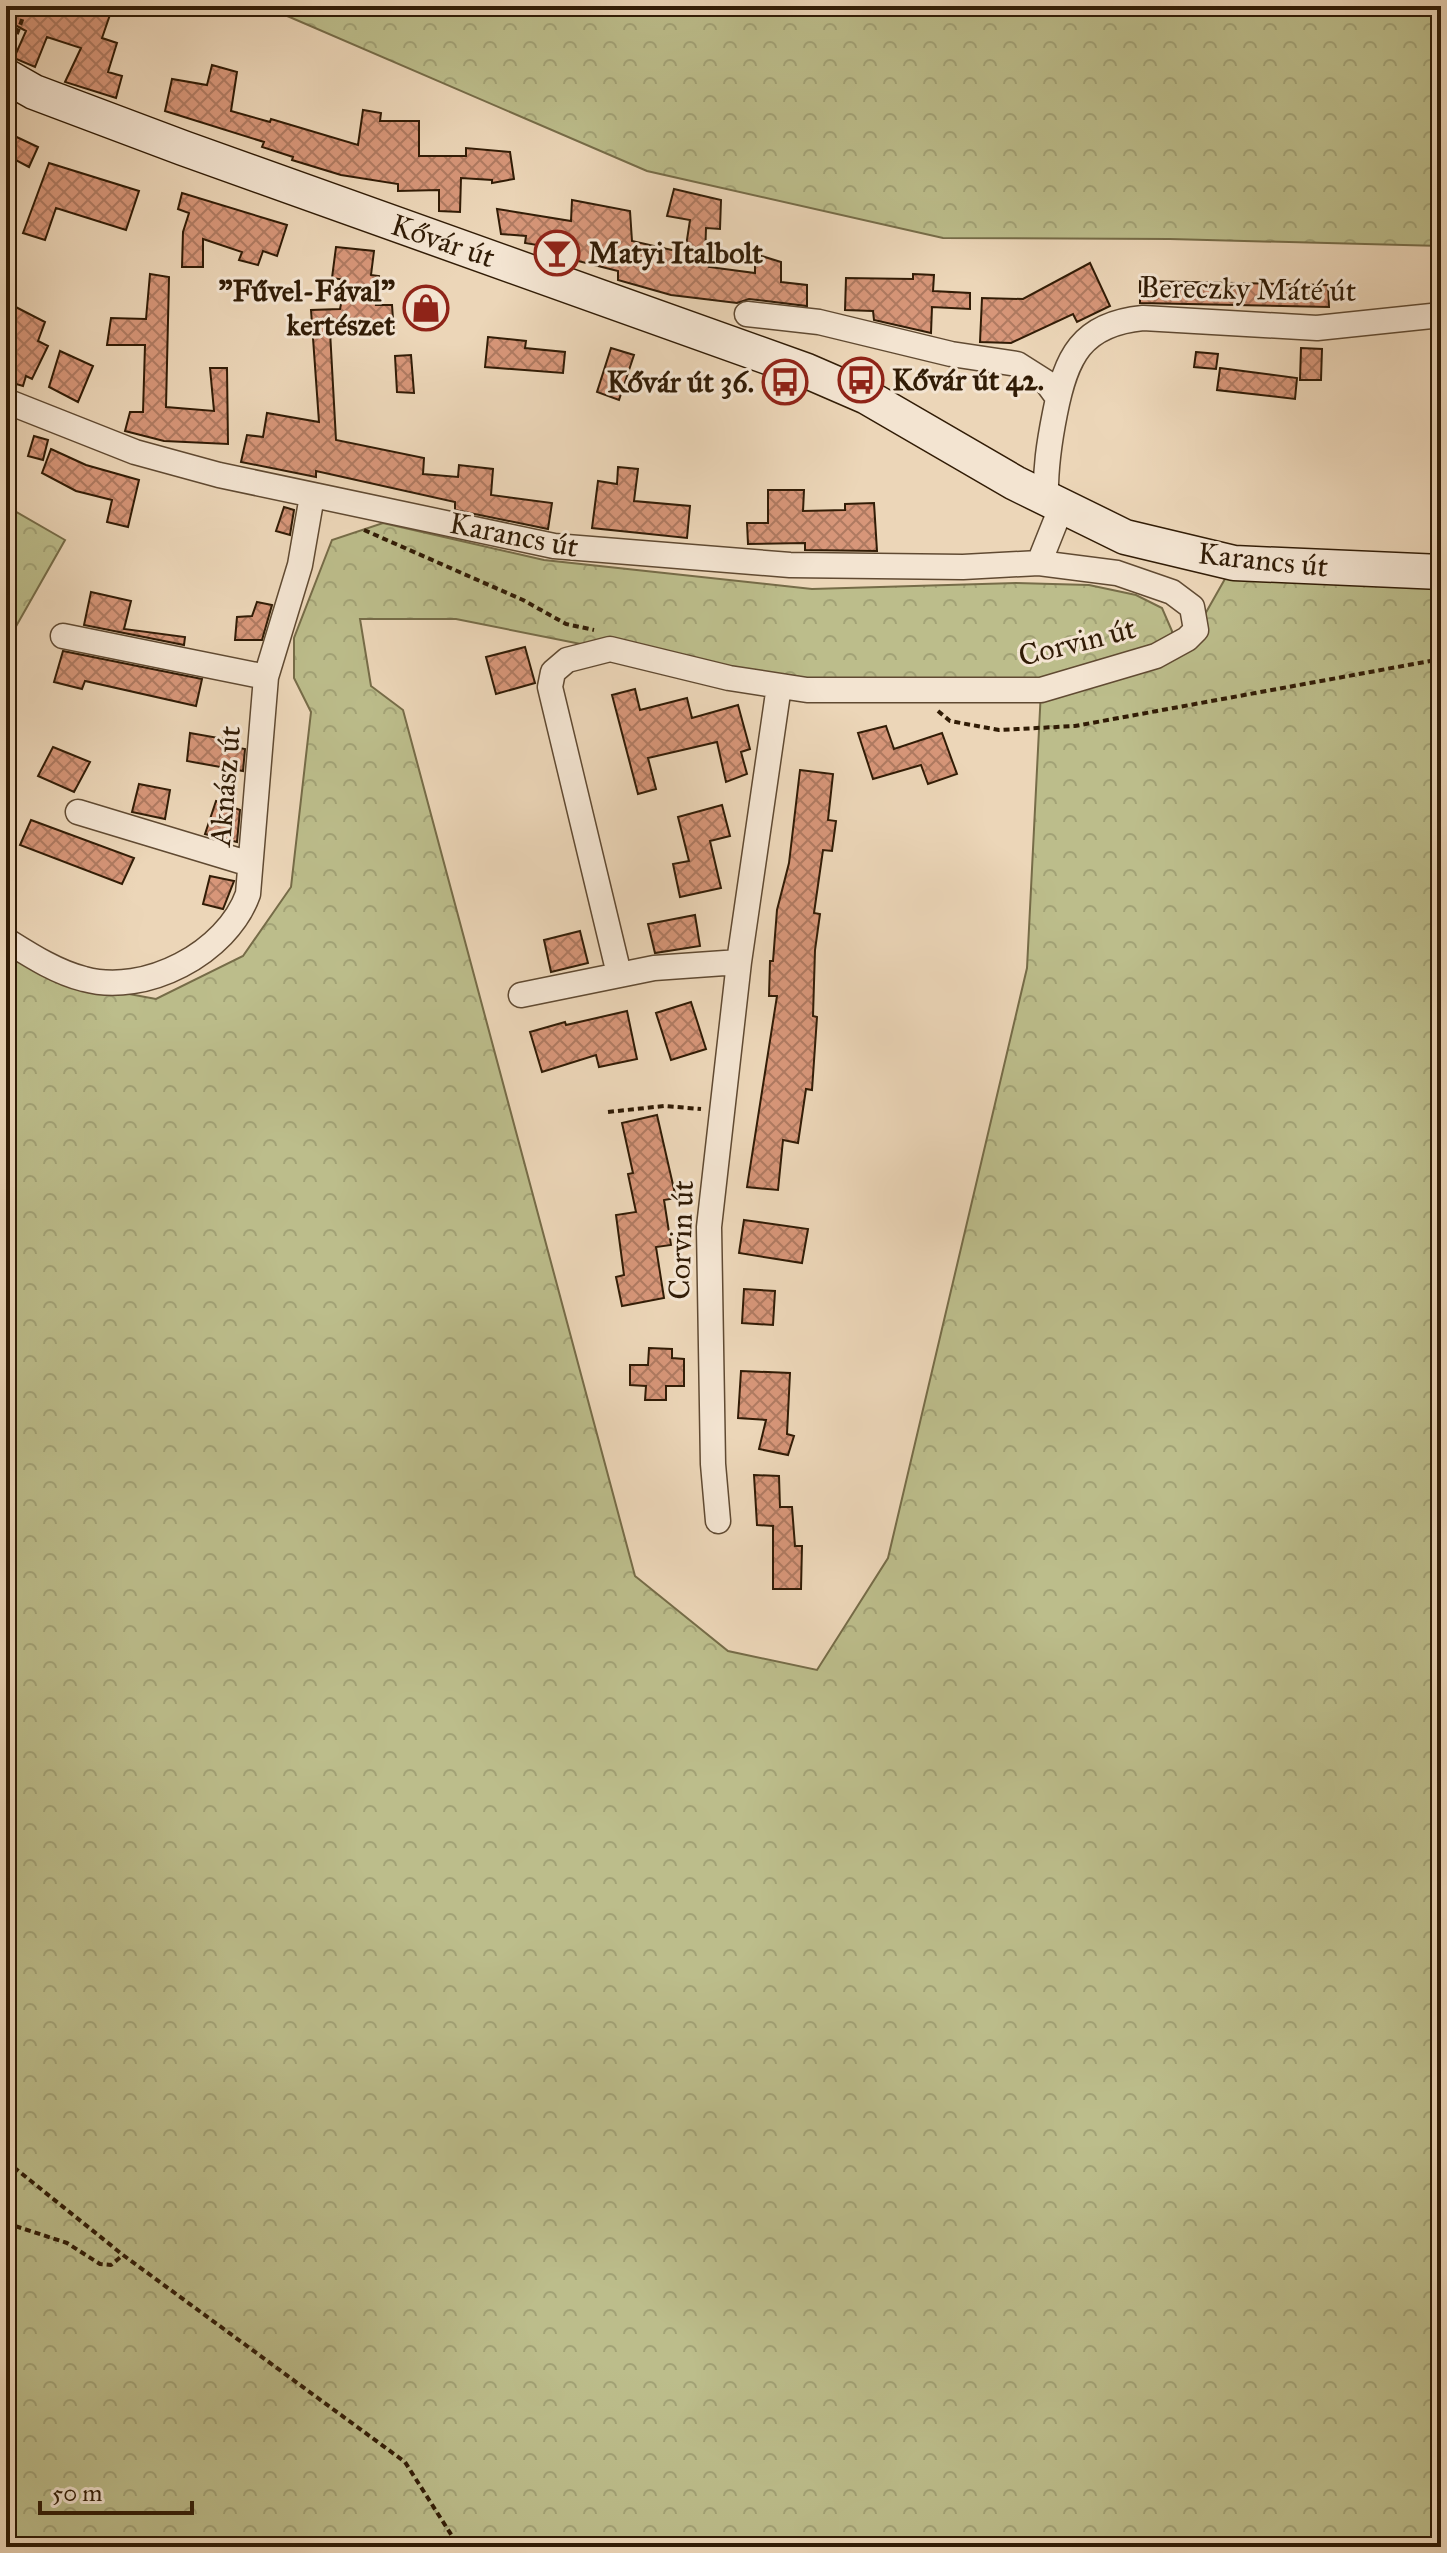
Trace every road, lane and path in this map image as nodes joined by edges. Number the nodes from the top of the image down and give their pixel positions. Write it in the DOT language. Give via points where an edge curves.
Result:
graph roads {
  1 [pos="27,6"];
  2 [pos="6,63"];
  3 [pos="6,76"];
  4 [pos="747,314"];
  5 [pos="1441,315"];
  6 [pos="1058,398"];
  7 [pos="6,401"];
  8 [pos="312,496"];
  9 [pos="1054,504"];
  10 [pos="351,524"];
  11 [pos="1039,563"];
  12 [pos="1441,572"];
  13 [pos="63,636"];
  14 [pos="626,653"];
  15 [pos="1441,659"];
  16 [pos="266,677"];
  17 [pos="779,686"];
  18 [pos="914,692"];
  19 [pos="78,812"];
  20 [pos="250,864"];
  21 [pos="6,940"];
  22 [pos="739,962"];
  23 [pos="619,974"];
  24 [pos="521,995"];
  25 [pos="608,1112"];
  26 [pos="723,1115"];
  27 [pos="718,1521"];
  28 [pos="6,2161"];
  29 [pos="6,2223"];
  30 [pos="123,2255"];
  31 [pos="459,2547"];
  1 -- 2 [label="path"];
  3 -- 9 [label="main road, Kővár út" via="34,92 183,148 807,371 867,397"];
  4 -- 6 [label="street" via="819,322 1017,364 1047,383"];
  5 -- 6 [label="street, Bereczky Máté út" via="1317,328 1117,321 1098,329 1073,355"];
  6 -- 9 [label="street, Bereczky Máté út" via="1044,465"];
  7 -- 8 [label="street, Karancs út" via="135,452"];
  8 -- 11 [label="street, Karancs út" via="570,548 790,565"];
  8 -- 16 [label="street, Aknász út" via="300,565"];
  9 -- 11 [label="street"];
  9 -- 12 [label="main road, Karancs út" via="1125,537 1234,563"];
  10 -- 14 [label="path" via="566,624 613,634"];
  11 -- 18 [label="street, Corvin út" via="1117,573 1172,592 1192,607 1196,630 1156,656 1059,686"];
  13 -- 16 [label="street"];
  14 -- 17 [label="street, Corvin út"];
  14 -- 23 [label="street, Corvin út" via="610,649 571,658 556,668 549,682"];
  15 -- 18 [label="path" via="1075,726 999,730 950,721"];
  16 -- 20 [label="street, Aknász út"];
  17 -- 18 [label="street, Corvin út"];
  17 -- 22 [label="street, Corvin út"];
  19 -- 20 [label="street, Aknász út"];
  20 -- 21 [label="street" via="248,894 236,921 205,950 155,974 109,984 83,979"];
  22 -- 23 [label="street"];
  22 -- 26 [label="street, Corvin út"];
  23 -- 24 [label="street"];
  25 -- 26 [label="path" via="664,1106"];
  26 -- 27 [label="street, Corvin út" via="709,1227"];
  28 -- 30 [label="path"];
  29 -- 30 [label="path" via="67,2243 100,2264 111,2265"];
  30 -- 31 [label="path" via="405,2462"];
}
